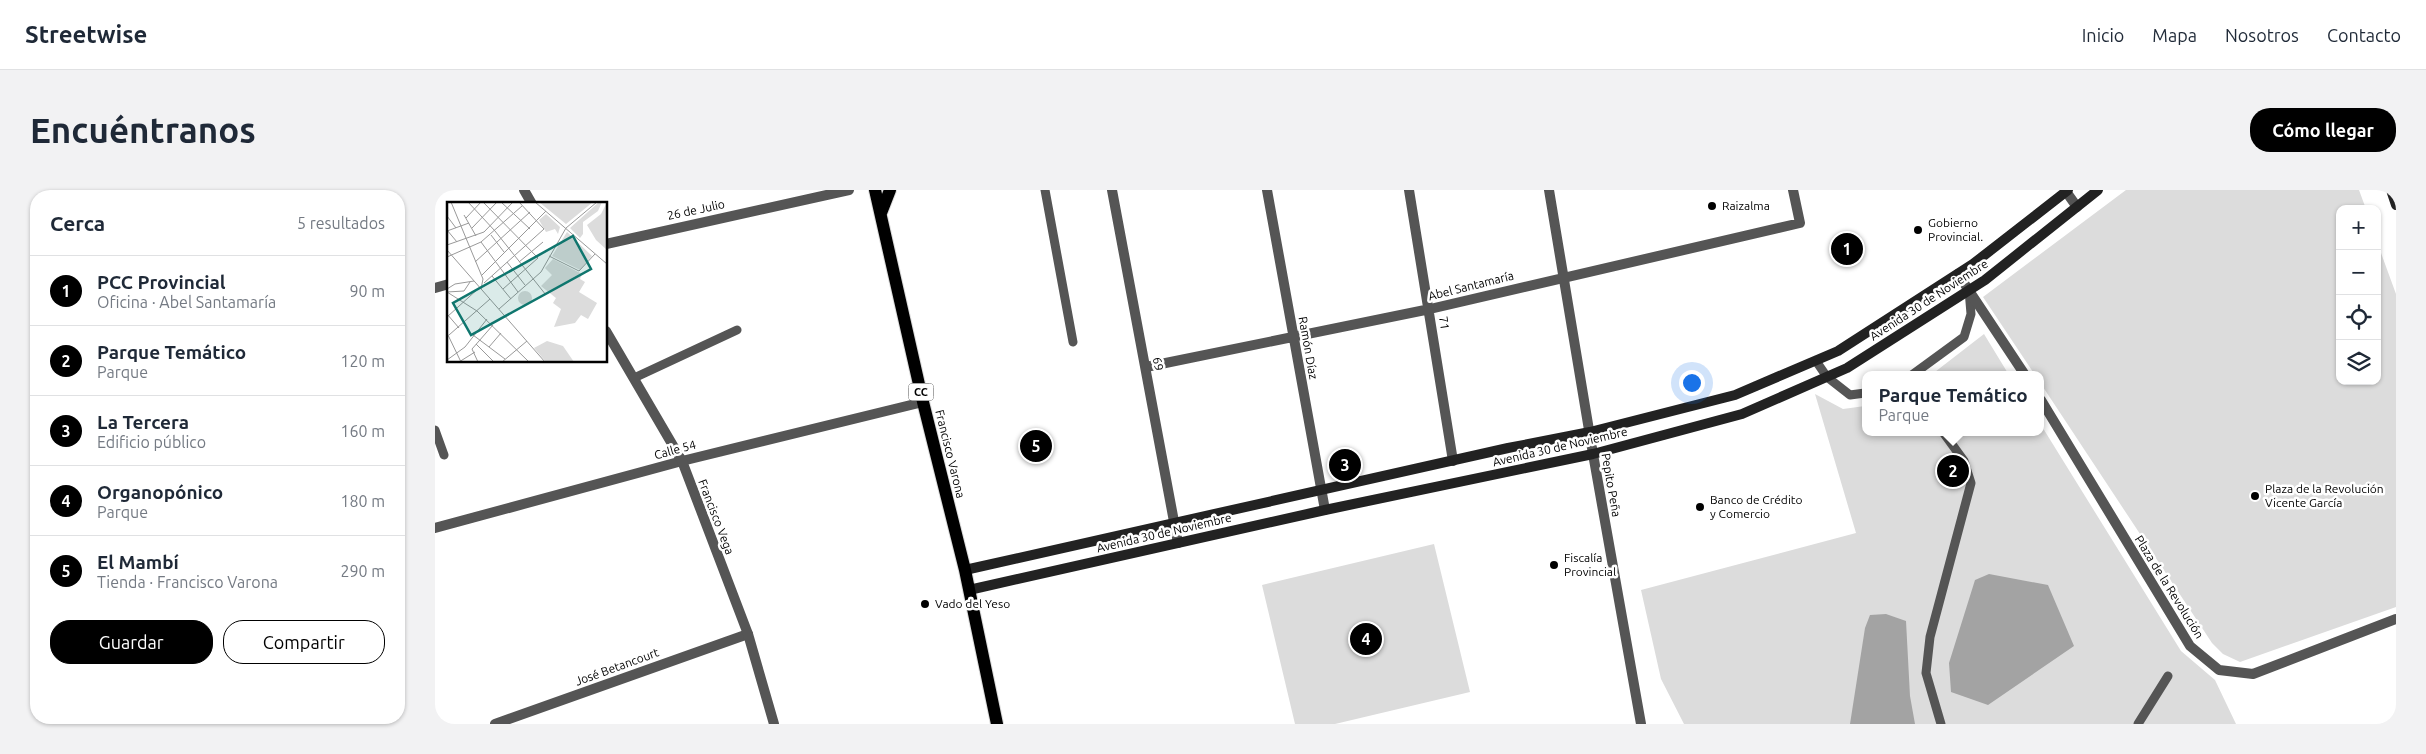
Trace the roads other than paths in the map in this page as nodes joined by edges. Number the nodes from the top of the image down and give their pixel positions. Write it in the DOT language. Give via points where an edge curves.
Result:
graph roads {
  1 [pos="524,190"];
  2 [pos="849,190"];
  3 [pos="875,190"];
  4 [pos="890,190"];
  5 [pos="1045,190"];
  6 [pos="1112,190"];
  7 [pos="1267,190"];
  8 [pos="1409,190"];
  9 [pos="1549,190"];
  10 [pos="1793,190"];
  11 [pos="2099,190"];
  12 [pos="2391,190"];
  13 [pos="2066,191"];
  14 [pos="531,202"];
  15 [pos="2396,205"];
  16 [pos="2077,208"];
  17 [pos="881,213"];
  18 [pos="607,244"];
  19 [pos="1958,274"];
  20 [pos="1563,277"];
  21 [pos="1969,290"];
  22 [pos="1430,309"];
  23 [pos="737,330"];
  24 [pos="607,333"];
  25 [pos="1293,336"];
  26 [pos="1073,342"];
  27 [pos="1816,361"];
  28 [pos="1146,367"];
  29 [pos="1917,371"];
  30 [pos="2022,371"];
  31 [pos="1827,377"];
  32 [pos="634,378"];
  33 [pos="1862,393"];
  34 [pos="923,402"];
  35 [pos="2044,405"];
  36 [pos="435,430"];
  37 [pos="1590,432"];
  38 [pos="1946,436"];
  39 [pos="1593,454"];
  40 [pos="444,455"];
  41 [pos="682,461"];
  42 [pos="1453,461"];
  43 [pos="1321,490"];
  44 [pos="1325,510"];
  45 [pos="1175,522"];
  46 [pos="435,528"];
  47 [pos="1178,543"];
  48 [pos="965,570"];
  49 [pos="969,590"];
  50 [pos="2396,619"];
  51 [pos="748,634"];
  52 [pos="2168,676"];
  53 [pos="495,724"];
  54 [pos="774,724"];
  55 [pos="997,724"];
  56 [pos="1641,724"];
  57 [pos="1941,724"];
  58 [pos="2138,724"];
  1 -- 14 [label="street"];
  2 -- 18 [label="street, 26 de Julio"];
  3 -- 17 [label="main road, Francisco Varona / CC"];
  4 -- 17 [label="main road"];
  5 -- 26 [label="lane"];
  6 -- 28 [label="street, 69"];
  7 -- 25 [label="street, Ramón Díaz"];
  8 -- 22 [label="street, 71"];
  9 -- 20 [label="street, Pepito Peña"];
  10 -- 20 [label="street, Abel Santamaría" via="1800,223"];
  11 -- 16 [label="main road, Avenida 30 de Noviembre"];
  12 -- 15 [label="main road"];
  13 -- 16 [label="street"];
  13 -- 19 [label="main road, Avenida 30 de Noviembre"];
  16 -- 21 [label="main road, Avenida 30 de Noviembre"];
  17 -- 34 [label="main road, Francisco Varona / CC"];
  19 -- 21 [label="street"];
  19 -- 27 [label="main road, Avenida 30 de Noviembre" via="1838,351"];
  20 -- 22 [label="street, Abel Santamaría"];
  20 -- 37 [label="street, Pepito Peña"];
  21 -- 29 [label="lane" via="1971,314 1964,337"];
  21 -- 30 [label="street"];
  21 -- 31 [label="main road, Avenida 30 de Noviembre" via="1847,368"];
  22 -- 25 [label="street, Abel Santamaría"];
  22 -- 42 [label="street, 71"];
  23 -- 32 [label="lane"];
  24 -- 32 [label="street, Francisco Vega"];
  25 -- 28 [label="street, Abel Santamaría"];
  25 -- 43 [label="street, Ramón Díaz"];
  27 -- 31 [label="lane"];
  27 -- 37 [label="main road, Avenida 30 de Noviembre" via="1735,395"];
  28 -- 45 [label="street, 69"];
  31 -- 33 [label="lane" via="1850,395"];
  31 -- 39 [label="main road, Avenida 30 de Noviembre" via="1742,414"];
  32 -- 41 [label="street, Francisco Vega"];
  34 -- 41 [label="street, Calle 54"];
  34 -- 48 [label="main road, Francisco Varona / CC"];
  35 -- 50 [label="street, Plaza de la Revolución" via="2190,646 2219,670 2253,674"];
  36 -- 40 [label="lane"];
  37 -- 39 [label="street, Pepito Peña"];
  37 -- 42 [label="main road, Avenida 30 de Noviembre"];
  38 -- 57 [label="lane" via="1964,461 1971,483 1930,637 1926,673"];
  39 -- 44 [label="main road, Avenida 30 de Noviembre"];
  39 -- 56 [label="street, Pepito Peña"];
  41 -- 46 [label="street, Calle 54"];
  41 -- 51 [label="street, Francisco Vega"];
  42 -- 43 [label="main road, Avenida 30 de Noviembre"];
  43 -- 44 [label="street, Ramón Díaz"];
  43 -- 45 [label="main road, Avenida 30 de Noviembre"];
  44 -- 47 [label="main road, Avenida 30 de Noviembre"];
  45 -- 47 [label="street, 69"];
  45 -- 48 [label="main road, Avenida 30 de Noviembre"];
  47 -- 49 [label="main road, Avenida 30 de Noviembre"];
  48 -- 49 [label="main road, Francisco Varona / CC"];
  49 -- 55 [label="main road, Francisco Varona / CC"];
  51 -- 53 [label="street, José Betancourt"];
  51 -- 54 [label="street, Francisco Vega"];
  52 -- 58 [label="lane"];
}
